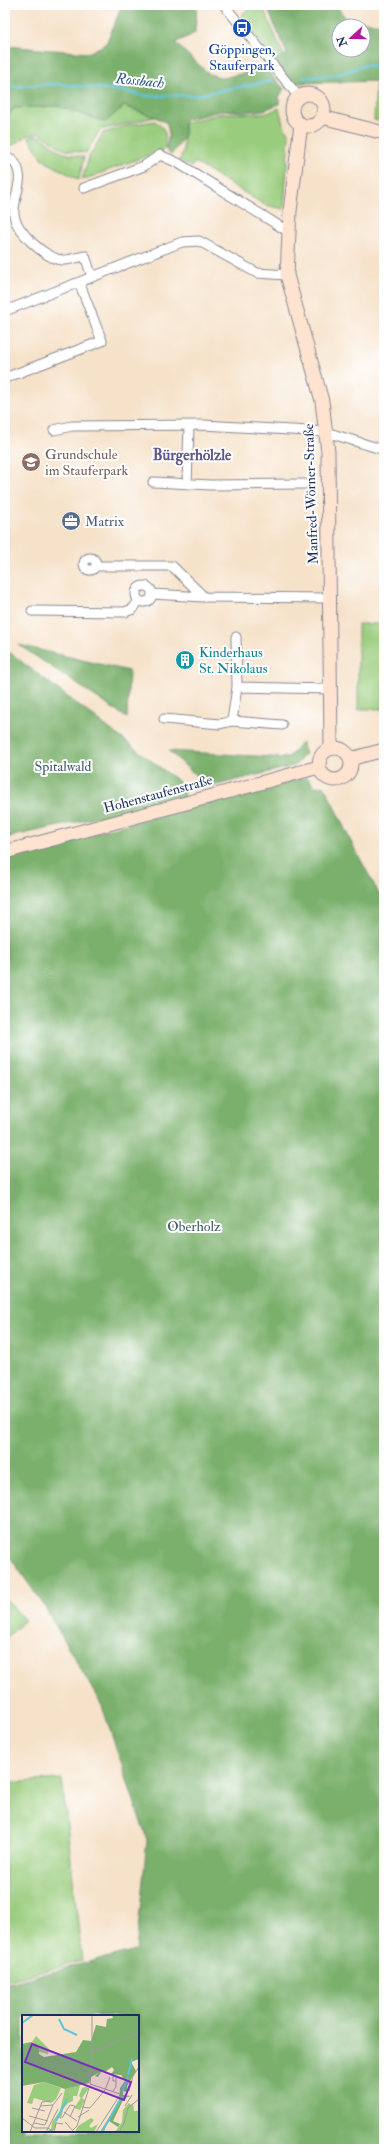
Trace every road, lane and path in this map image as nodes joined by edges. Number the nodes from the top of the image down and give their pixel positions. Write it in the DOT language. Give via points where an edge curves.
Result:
graph roads {
  1 [pos="224,5"];
  2 [pos="299,97"];
  3 [pos="322,117"];
  4 [pos="301,124"];
  5 [pos="384,133"];
  6 [pos="12,159"];
  7 [pos="84,188"];
  8 [pos="289,232"];
  9 [pos="287,275"];
  10 [pos="92,277"];
  11 [pos="79,282"];
  12 [pos="5,311"];
  13 [pos="5,378"];
  14 [pos="189,426"];
  15 [pos="54,430"];
  16 [pos="326,432"];
  17 [pos="384,450"];
  18 [pos="153,482"];
  19 [pos="187,484"];
  20 [pos="304,484"];
  21 [pos="96,566"];
  22 [pos="152,594"];
  23 [pos="204,597"];
  24 [pos="330,598"];
  25 [pos="139,600"];
  26 [pos="32,611"];
  27 [pos="236,637"];
  28 [pos="237,687"];
  29 [pos="329,689"];
  30 [pos="164,719"];
  31 [pos="232,721"];
  32 [pos="282,725"];
  33 [pos="331,748"];
  34 [pos="384,750"];
  35 [pos="350,759"];
  36 [pos="319,768"];
  37 [pos="5,852"];
  1 -- 2 [label="street"];
  2 -- 3 [label="street" via="309,95 318,98 323,107"];
  2 -- 4 [label="street" via="292,111 296,121"];
  3 -- 4 [label="street" via="310,126"];
  3 -- 5 [label="street"];
  4 -- 8 [label="street, Manfred-Wörner-Straße"];
  6 -- 10 [label="street" via="20,173 14,215 20,231 46,255 62,260 84,256"];
  7 -- 8 [label="street" via="144,166 155,157 163,156"];
  8 -- 9 [label="street, Manfred-Wörner-Straße"];
  9 -- 10 [label="street" via="257,273 199,241 191,241 182,242"];
  9 -- 16 [label="street, Manfred-Wörner-Straße" via="316,375"];
  10 -- 11 [label="street"];
  11 -- 12 [label="street"];
  11 -- 13 [label="street" via="102,341"];
  14 -- 15 [label="street" via="72,426"];
  14 -- 16 [label="street"];
  14 -- 19 [label="street"];
  16 -- 17 [label="street"];
  16 -- 24 [label="street, Manfred-Wörner-Straße"];
  18 -- 19 [label="street"];
  19 -- 20 [label="street"];
  21 -- 23 [label="street" via="172,566"];
  22 -- 23 [label="street"];
  22 -- 25 [label="street" via="149,600"];
  22 -- 25 [label="street" via="148,587 140,586 136,593"];
  23 -- 24 [label="street"];
  24 -- 29 [label="street, Manfred-Wörner-Straße"];
  25 -- 26 [label="street" via="133,609 125,612"];
  27 -- 28 [label="street"];
  28 -- 29 [label="street"];
  28 -- 31 [label="street"];
  29 -- 33 [label="street, Manfred-Wörner-Straße"];
  30 -- 31 [label="street" via="220,724"];
  31 -- 32 [label="street"];
  33 -- 35 [label="street" via="342,750"];
  33 -- 36 [label="street" via="322,754"];
  34 -- 35 [label="street"];
  35 -- 36 [label="street" via="348,771 339,779 330,779"];
  36 -- 37 [label="street, Hohenstaufenstraße"];
}
